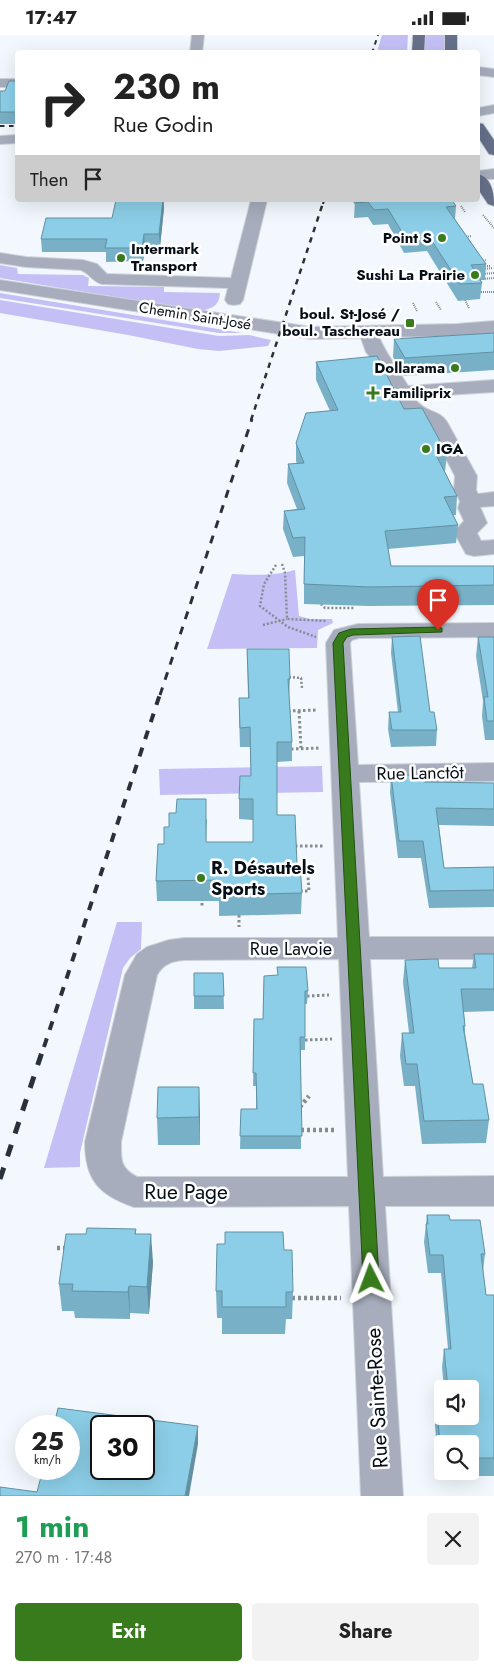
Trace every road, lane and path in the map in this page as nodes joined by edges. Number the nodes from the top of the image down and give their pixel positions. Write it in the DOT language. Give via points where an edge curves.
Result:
graph roads {
  1 [pos="198,35"];
  2 [pos="419,35"];
  3 [pos="451,35"];
  4 [pos="196,50"];
  5 [pos="418,50"];
  6 [pos="451,50"];
  7 [pos="480,71"];
  8 [pos="494,73"];
  9 [pos="0,83"];
  10 [pos="15,83"];
  11 [pos="494,109"];
  12 [pos="480,111"];
  13 [pos="480,133"];
  14 [pos="15,139"];
  15 [pos="0,140"];
  16 [pos="494,151"];
  17 [pos="494,174"];
  18 [pos="480,175"];
  19 [pos="480,182"];
  20 [pos="494,201"];
  21 [pos="258,202"];
  22 [pos="466,205"];
  23 [pos="465,212"];
  24 [pos="471,236"];
  25 [pos="458,237"];
  26 [pos="0,258"];
  27 [pos="487,260"];
  28 [pos="471,261"];
  29 [pos="492,267"];
  30 [pos="476,268"];
  31 [pos="494,273"];
  32 [pos="480,274"];
  33 [pos="494,278"];
  34 [pos="483,279"];
  35 [pos="238,283"];
  36 [pos="0,285"];
  37 [pos="476,292"];
  38 [pos="494,292"];
  39 [pos="465,300"];
  40 [pos="436,302"];
  41 [pos="413,303"];
  42 [pos="469,308"];
  43 [pos="441,310"];
  44 [pos="418,311"];
  45 [pos="494,319"];
  46 [pos="224,321"];
  47 [pos="494,327"];
  48 [pos="390,331"];
  49 [pos="368,333"];
  50 [pos="494,386"];
  51 [pos="402,393"];
  52 [pos="494,499"];
  53 [pos="471,501"];
  54 [pos="494,547"];
  55 [pos="282,564"];
  56 [pos="276,565"];
  57 [pos="321,604"];
  58 [pos="354,608"];
  59 [pos="288,619"];
  60 [pos="281,622"];
  61 [pos="263,625"];
  62 [pos="494,630"];
  63 [pos="328,633"];
  64 [pos="289,677"];
  65 [pos="302,688"];
  66 [pos="299,711"];
  67 [pos="301,748"];
  68 [pos="494,772"];
  69 [pos="346,774"];
  70 [pos="308,877"];
  71 [pos="203,888"];
  72 [pos="300,891"];
  73 [pos="202,908"];
  74 [pos="494,948"];
  75 [pos="353,949"];
  76 [pos="150,959"];
  77 [pos="309,1096"];
  78 [pos="300,1107"];
  79 [pos="494,1191"];
  80 [pos="366,1192"];
  81 [pos="57,1248"];
  82 [pos="75,1248"];
  83 [pos="382,1496"];
  1 -- 4 [label="street"];
  2 -- 5 [label="main road"];
  3 -- 6 [label="main road"];
  7 -- 8 [label="street"];
  9 -- 10 [label="street"];
  11 -- 12 [label="street"];
  13 -- 16 [label="main road"];
  14 -- 15 [label="street"];
  17 -- 18 [label="street"];
  19 -- 20 [label="main road"];
  21 -- 35 [label="street"];
  22 -- 23 [label="path" via="460,205"];
  24 -- 25 [label="path"];
  26 -- 35 [label="street" via="83,265 102,279"];
  27 -- 28 [label="path"];
  29 -- 30 [label="path"];
  31 -- 32 [label="path"];
  33 -- 34 [label="path"];
  35 -- 46 [label="street" via="231,313"];
  36 -- 46 [label="street, Chemin Saint-José"];
  37 -- 38 [label="path"];
  39 -- 42 [label="path"];
  40 -- 43 [label="path"];
  41 -- 44 [label="path"];
  45 -- 48 [label="street, Chemin Saint-José"];
  46 -- 49 [label="street, Chemin Saint-José" via="312,333"];
  47 -- 48 [label="street, Chemin Saint-José"];
  48 -- 49 [label="street, Chemin Saint-José"];
  49 -- 51 [label="street"];
  50 -- 51 [label="street"];
  51 -- 53 [label="street" via="410,410 437,421 466,476 465,490"];
  52 -- 53 [label="street"];
  53 -- 54 [label="street" via="469,508 476,523 465,532 474,549"];
  55 -- 59 [label="path"];
  56 -- 60 [label="path" via="267,575 260,601 263,611"];
  57 -- 58 [label="path"];
  59 -- 60 [label="path"];
  59 -- 63 [label="path"];
  60 -- 61 [label="path"];
  60 -- 63 [label="path" via="299,633"];
  62 -- 63 [label="street"];
  63 -- 69 [label="street, Rue Sainte-Rose" via="338,649"];
  64 -- 65 [label="path" via="301,678"];
  66 -- 67 [label="path"];
  68 -- 69 [label="street, Rue Lanctôt"];
  69 -- 75 [label="street, Rue Sainte-Rose"];
  70 -- 72 [label="path" via="309,891"];
  71 -- 73 [label="path"];
  74 -- 75 [label="street, Rue Lavoie"];
  75 -- 76 [label="street, Rue Lavoie" via="184,949 160,953"];
  75 -- 80 [label="street, Rue Sainte-Rose"];
  76 -- 80 [label="street, Rue Page" via="140,975 103,1142 104,1166 110,1178 120,1187 151,1193"];
  77 -- 78 [label="path"];
  79 -- 80 [label="street, Rue Page"];
  80 -- 83 [label="street, Rue Sainte-Rose"];
  81 -- 82 [label="path"];
}
